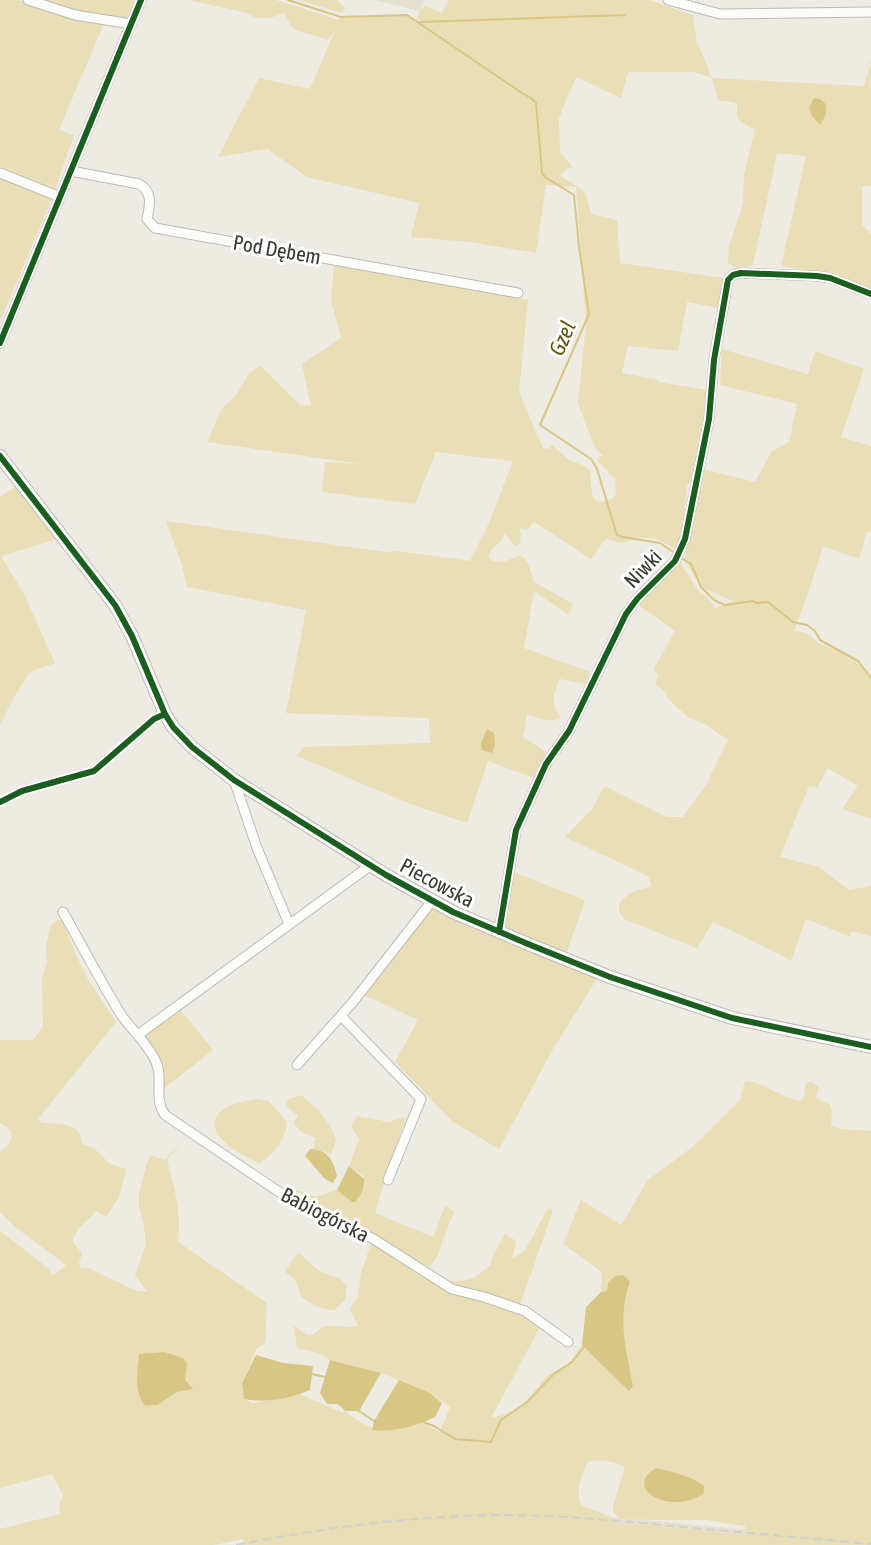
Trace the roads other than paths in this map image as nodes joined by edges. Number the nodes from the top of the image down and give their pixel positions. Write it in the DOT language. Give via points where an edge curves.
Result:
graph roads {
  1 [pos="28,0"];
  2 [pos="141,0"];
  3 [pos="668,0"];
  4 [pos="871,12"];
  5 [pos="131,24"];
  6 [pos="70,171"];
  7 [pos="0,173"];
  8 [pos="60,197"];
  9 [pos="518,293"];
  10 [pos="871,294"];
  11 [pos="0,343"];
  12 [pos="0,456"];
  13 [pos="234,780"];
  14 [pos="371,865"];
  15 [pos="432,900"];
  16 [pos="63,912"];
  17 [pos="290,924"];
  18 [pos="499,932"];
  19 [pos="341,1016"];
  20 [pos="138,1034"];
  21 [pos="871,1047"];
  22 [pos="297,1065"];
  23 [pos="388,1180"];
  24 [pos="568,1342"];
  1 -- 5 [label="street" via="75,15"];
  2 -- 5 [label="street"];
  3 -- 4 [label="street" via="720,14"];
  5 -- 6 [label="street"];
  6 -- 8 [label="street"];
  6 -- 9 [label="street, Pod Dębem" via="146,188 147,219 155,228"];
  7 -- 8 [label="street"];
  8 -- 11 [label="street"];
  10 -- 18 [label="street, Niwki" via="830,278 804,274 741,273 733,274 729,280 714,360 703,456 681,552 626,614 569,731 546,764 516,830"];
  12 -- 13 [label="street, Piecowska" via="115,605 173,727"];
  13 -- 14 [label="street, Piecowska"];
  13 -- 17 [label="street" via="257,848"];
  14 -- 15 [label="street, Piecowska"];
  14 -- 17 [label="street"];
  15 -- 18 [label="street, Piecowska"];
  15 -- 19 [label="street"];
  16 -- 20 [label="street, Babiogórska" via="122,1016"];
  17 -- 20 [label="street"];
  18 -- 21 [label="street, Piecowska" via="610,977 732,1018"];
  19 -- 22 [label="street"];
  19 -- 23 [label="street" via="421,1099"];
  20 -- 24 [label="street, Babiogórska" via="156,1061 158,1106 177,1124 294,1202 330,1222 372,1238 452,1289 525,1311"];
}
